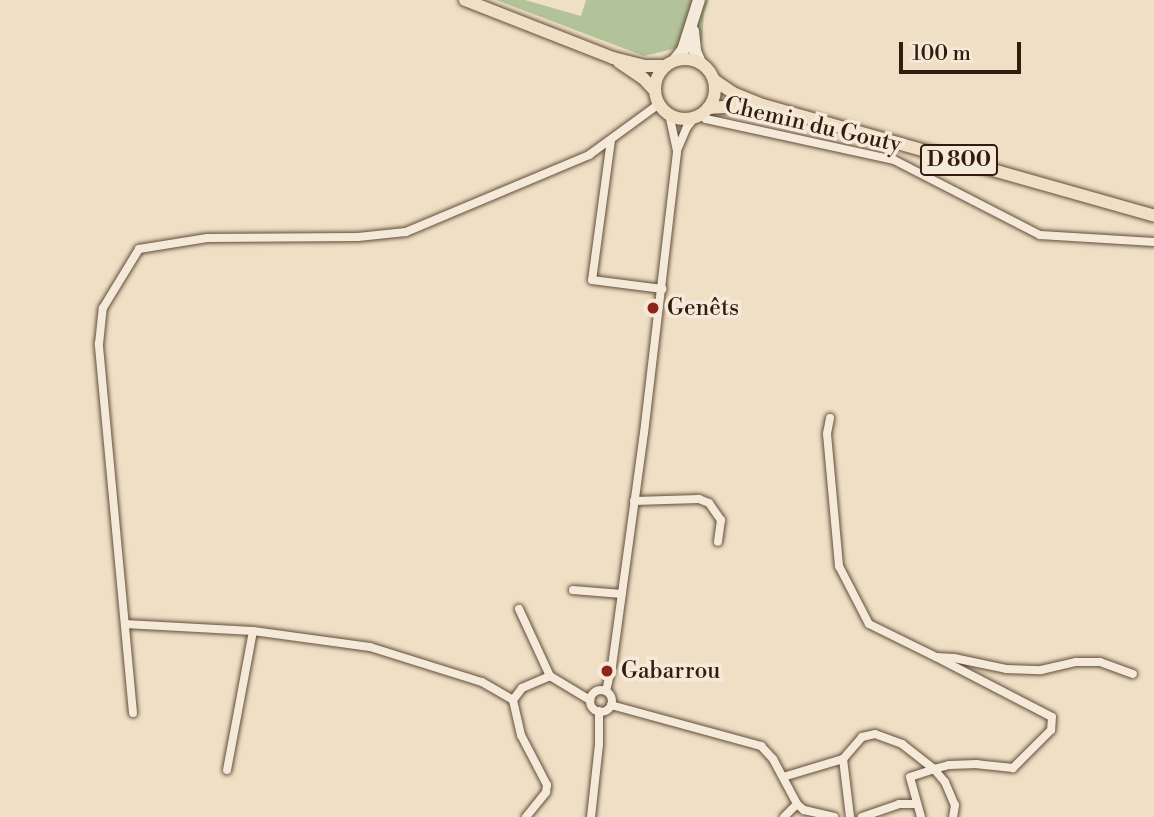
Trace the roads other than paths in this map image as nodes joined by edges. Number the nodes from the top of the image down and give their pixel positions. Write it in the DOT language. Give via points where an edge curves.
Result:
graph roads {
  1 [pos="465,0"];
  2 [pos="699,0"];
  3 [pos="693,23"];
  4 [pos="613,58"];
  5 [pos="670,63"];
  6 [pos="700,63"];
  7 [pos="713,80"];
  8 [pos="655,91"];
  9 [pos="659,104"];
  10 [pos="762,104"];
  11 [pos="702,113"];
  12 [pos="669,114"];
  13 [pos="611,140"];
  14 [pos="677,151"];
  15 [pos="1154,216"];
  16 [pos="1154,243"];
  17 [pos="662,289"];
  18 [pos="830,418"];
  19 [pos="635,501"];
  20 [pos="718,542"];
  21 [pos="573,590"];
  22 [pos="622,594"];
  23 [pos="519,609"];
  24 [pos="125,624"];
  25 [pos="253,631"];
  26 [pos="936,657"];
  27 [pos="1133,674"];
  28 [pos="550,676"];
  29 [pos="606,691"];
  30 [pos="590,699"];
  31 [pos="513,700"];
  32 [pos="611,705"];
  33 [pos="599,711"];
  34 [pos="133,713"];
  35 [pos="843,759"];
  36 [pos="934,769"];
  37 [pos="227,770"];
  38 [pos="783,777"];
  39 [pos="916,803"];
  40 [pos="797,804"];
  41 [pos="953,814"];
  42 [pos="526,817"];
  43 [pos="591,817"];
  44 [pos="784,817"];
  45 [pos="834,817"];
  46 [pos="850,817"];
  47 [pos="862,817"];
  48 [pos="921,817"];
  1 -- 4 [label="main road"];
  2 -- 3 [label="street"];
  3 -- 5 [label="street" via="683,50"];
  3 -- 6 [label="street"];
  4 -- 5 [label="main road" via="651,67"];
  4 -- 8 [label="main road"];
  5 -- 6 [label="main road"];
  5 -- 8 [label="main road" via="659,73"];
  6 -- 7 [label="main road"];
  7 -- 10 [label="main road, D 800"];
  7 -- 11 [label="main road" via="715,90"];
  8 -- 9 [label="main road"];
  9 -- 12 [label="main road"];
  9 -- 13 [label="street"];
  10 -- 11 [label="main road, D 800"];
  10 -- 15 [label="main road, D 800"];
  11 -- 12 [label="main road" via="677,118"];
  11 -- 14 [label="street" via="687,127"];
  11 -- 16 [label="street, Chemin du Gouty" via="706,120 894,160 1040,235"];
  12 -- 14 [label="street"];
  13 -- 17 [label="street" via="592,280"];
  13 -- 24 [label="street" via="589,155 406,232 207,239 139,249 103,308 99,344"];
  14 -- 17 [label="street"];
  17 -- 19 [label="street"];
  18 -- 26 [label="street" via="827,434 839,566 869,624"];
  19 -- 20 [label="street" via="699,499 709,503 721,520"];
  19 -- 22 [label="street"];
  21 -- 22 [label="street"];
  22 -- 29 [label="street"];
  23 -- 28 [label="street"];
  24 -- 25 [label="street"];
  24 -- 34 [label="street"];
  25 -- 31 [label="street" via="370,647 482,682"];
  25 -- 37 [label="street"];
  26 -- 27 [label="street" via="1006,669 1041,670 1100,662"];
  26 -- 36 [label="street" via="1052,717 1051,730 1013,768 977,764"];
  28 -- 30 [label="street"];
  28 -- 31 [label="street" via="522,688"];
  29 -- 30 [label="street" via="596,691"];
  29 -- 32 [label="street"];
  30 -- 33 [label="street"];
  31 -- 42 [label="street" via="521,735 547,785 547,792"];
  32 -- 33 [label="street"];
  32 -- 38 [label="street" via="761,747"];
  33 -- 43 [label="street"];
  35 -- 36 [label="street" via="862,737 875,734 902,744"];
  35 -- 38 [label="street"];
  35 -- 46 [label="street"];
  36 -- 39 [label="street" via="910,778"];
  36 -- 41 [label="street" via="955,805"];
  38 -- 40 [label="street"];
  39 -- 47 [label="street"];
  39 -- 48 [label="street"];
  40 -- 44 [label="street"];
  40 -- 45 [label="street"];
}
